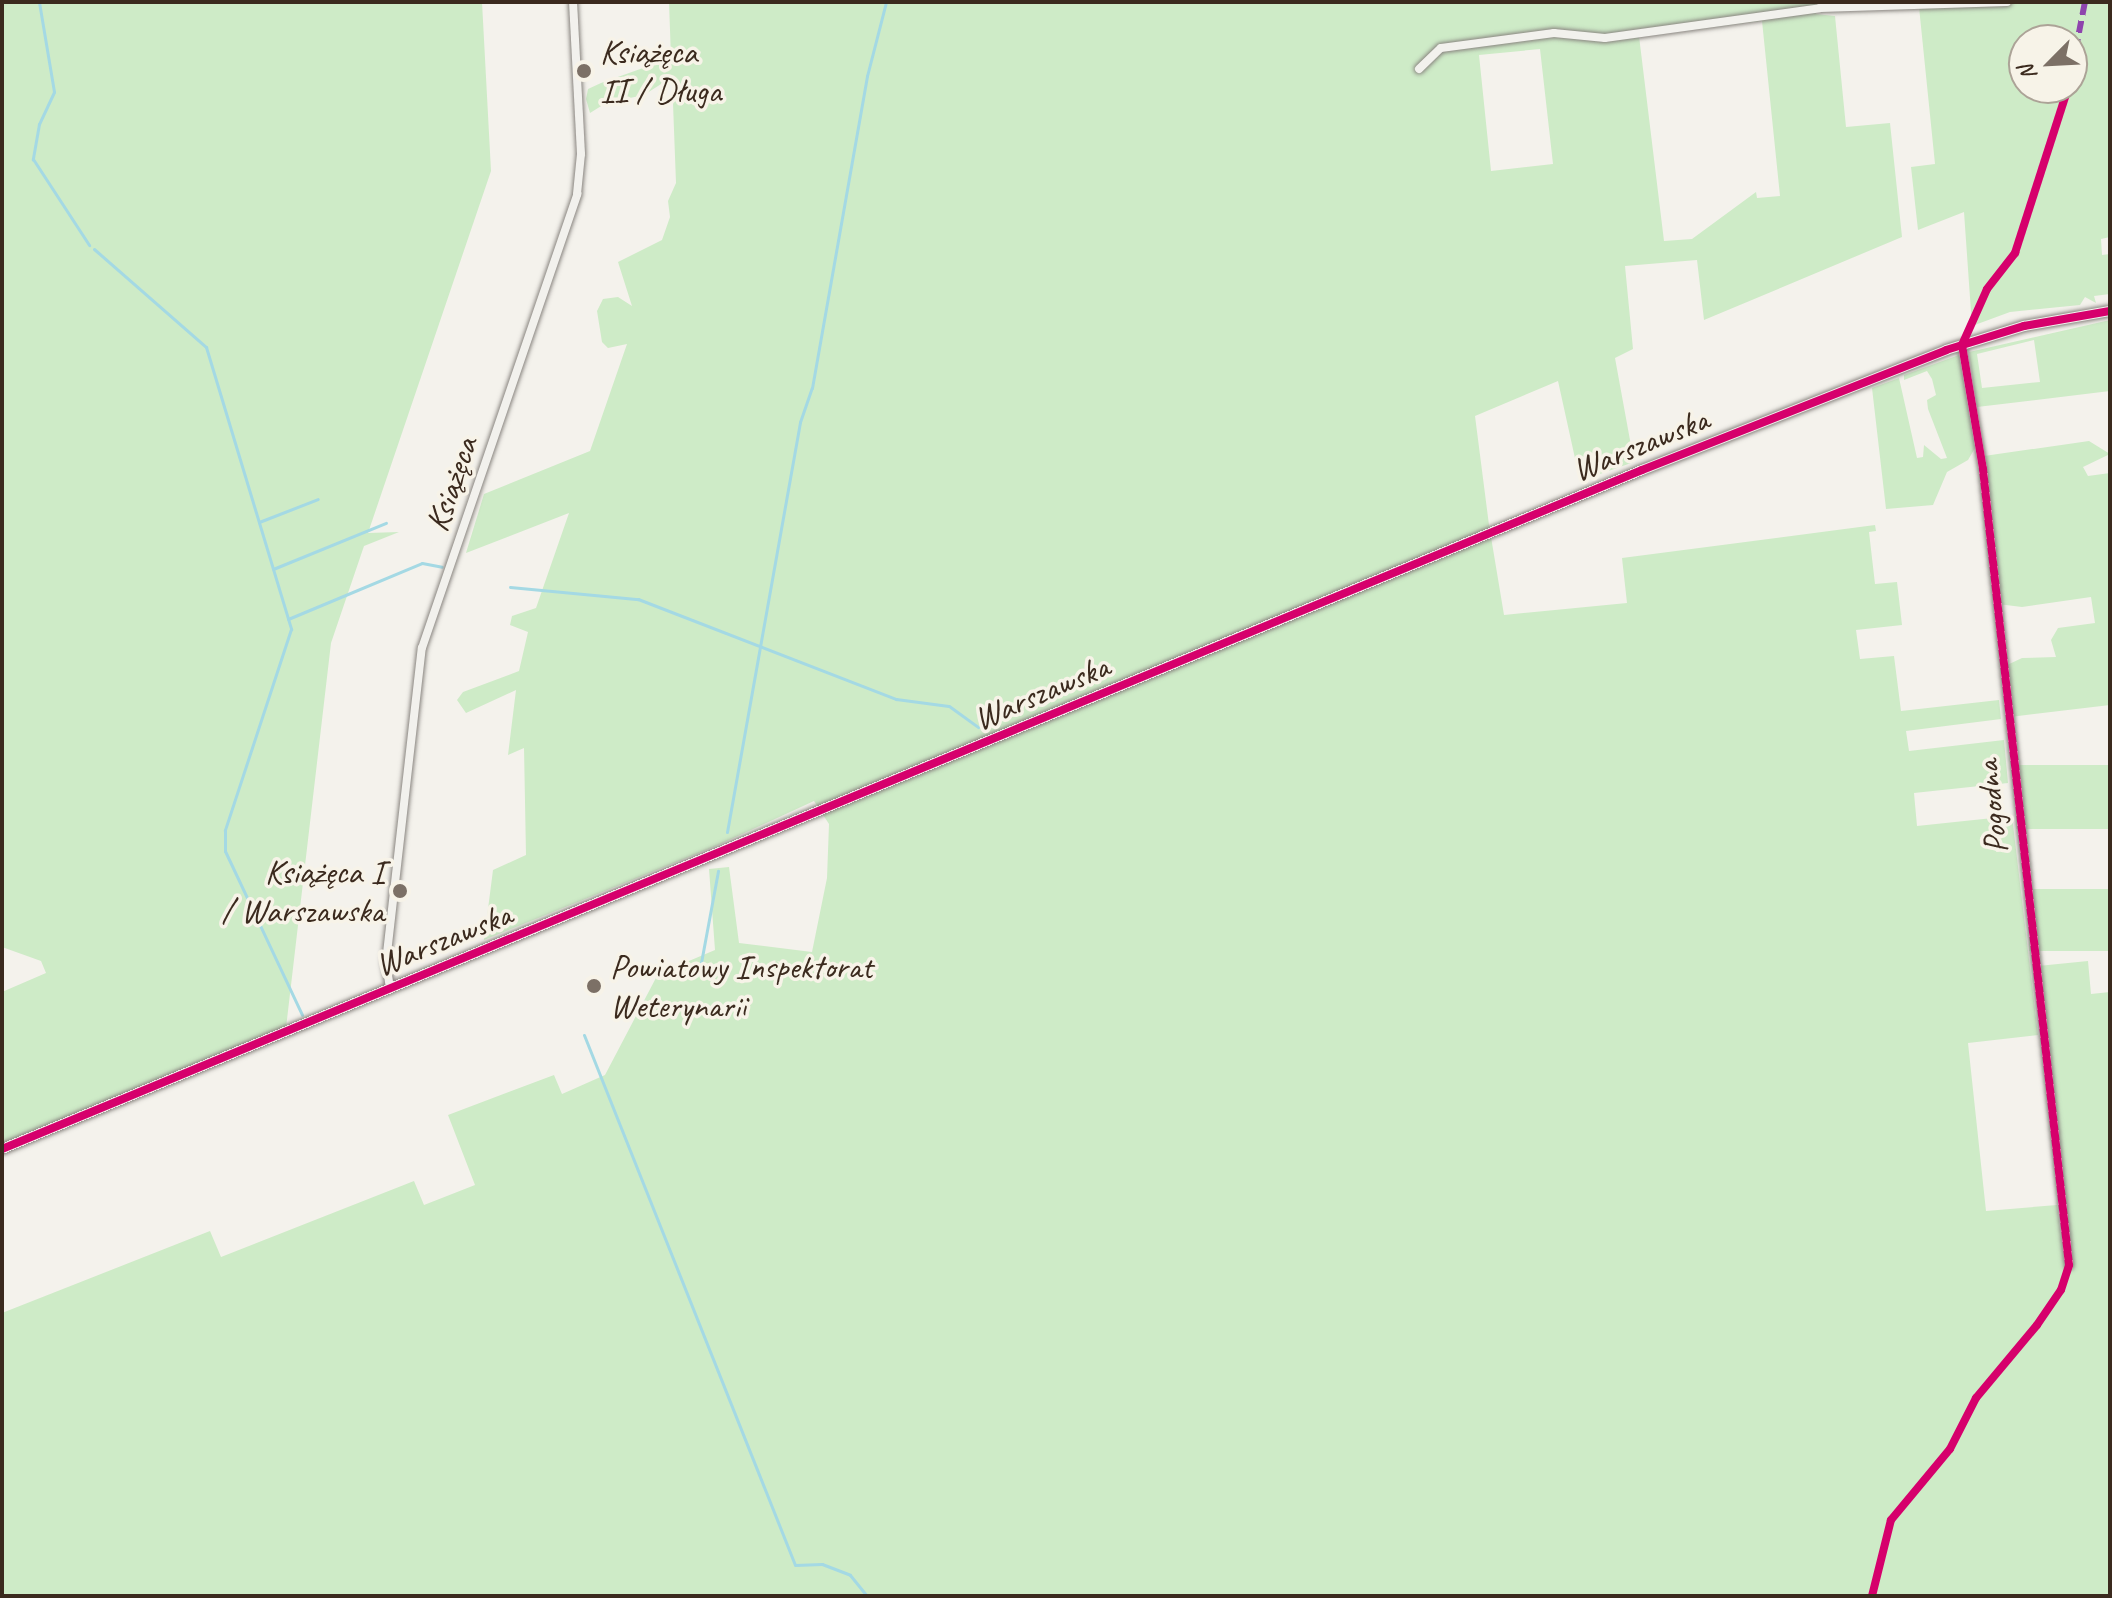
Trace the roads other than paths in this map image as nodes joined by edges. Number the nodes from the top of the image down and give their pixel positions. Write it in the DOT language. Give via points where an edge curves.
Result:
graph roads {
  1 [pos="573,2"];
  2 [pos="2007,2"];
  3 [pos="1419,69"];
  4 [pos="2110,311"];
  5 [pos="1962,345"];
  6 [pos="390,988"];
  7 [pos="2,1149"];
  8 [pos="2069,1265"];
  1 -- 6 [label="street, Książęca" via="581,154 577,194 422,648 386,962"];
  2 -- 3 [label="street" via="1820,8 1605,38 1554,33 1441,48"];
  4 -- 5 [label="street, Warszawska"];
  5 -- 6 [label="street, Warszawska" via="1642,470"];
  5 -- 8 [label="street, Pogodna" via="1983,469"];
  6 -- 7 [label="street, Warszawska"];
}
